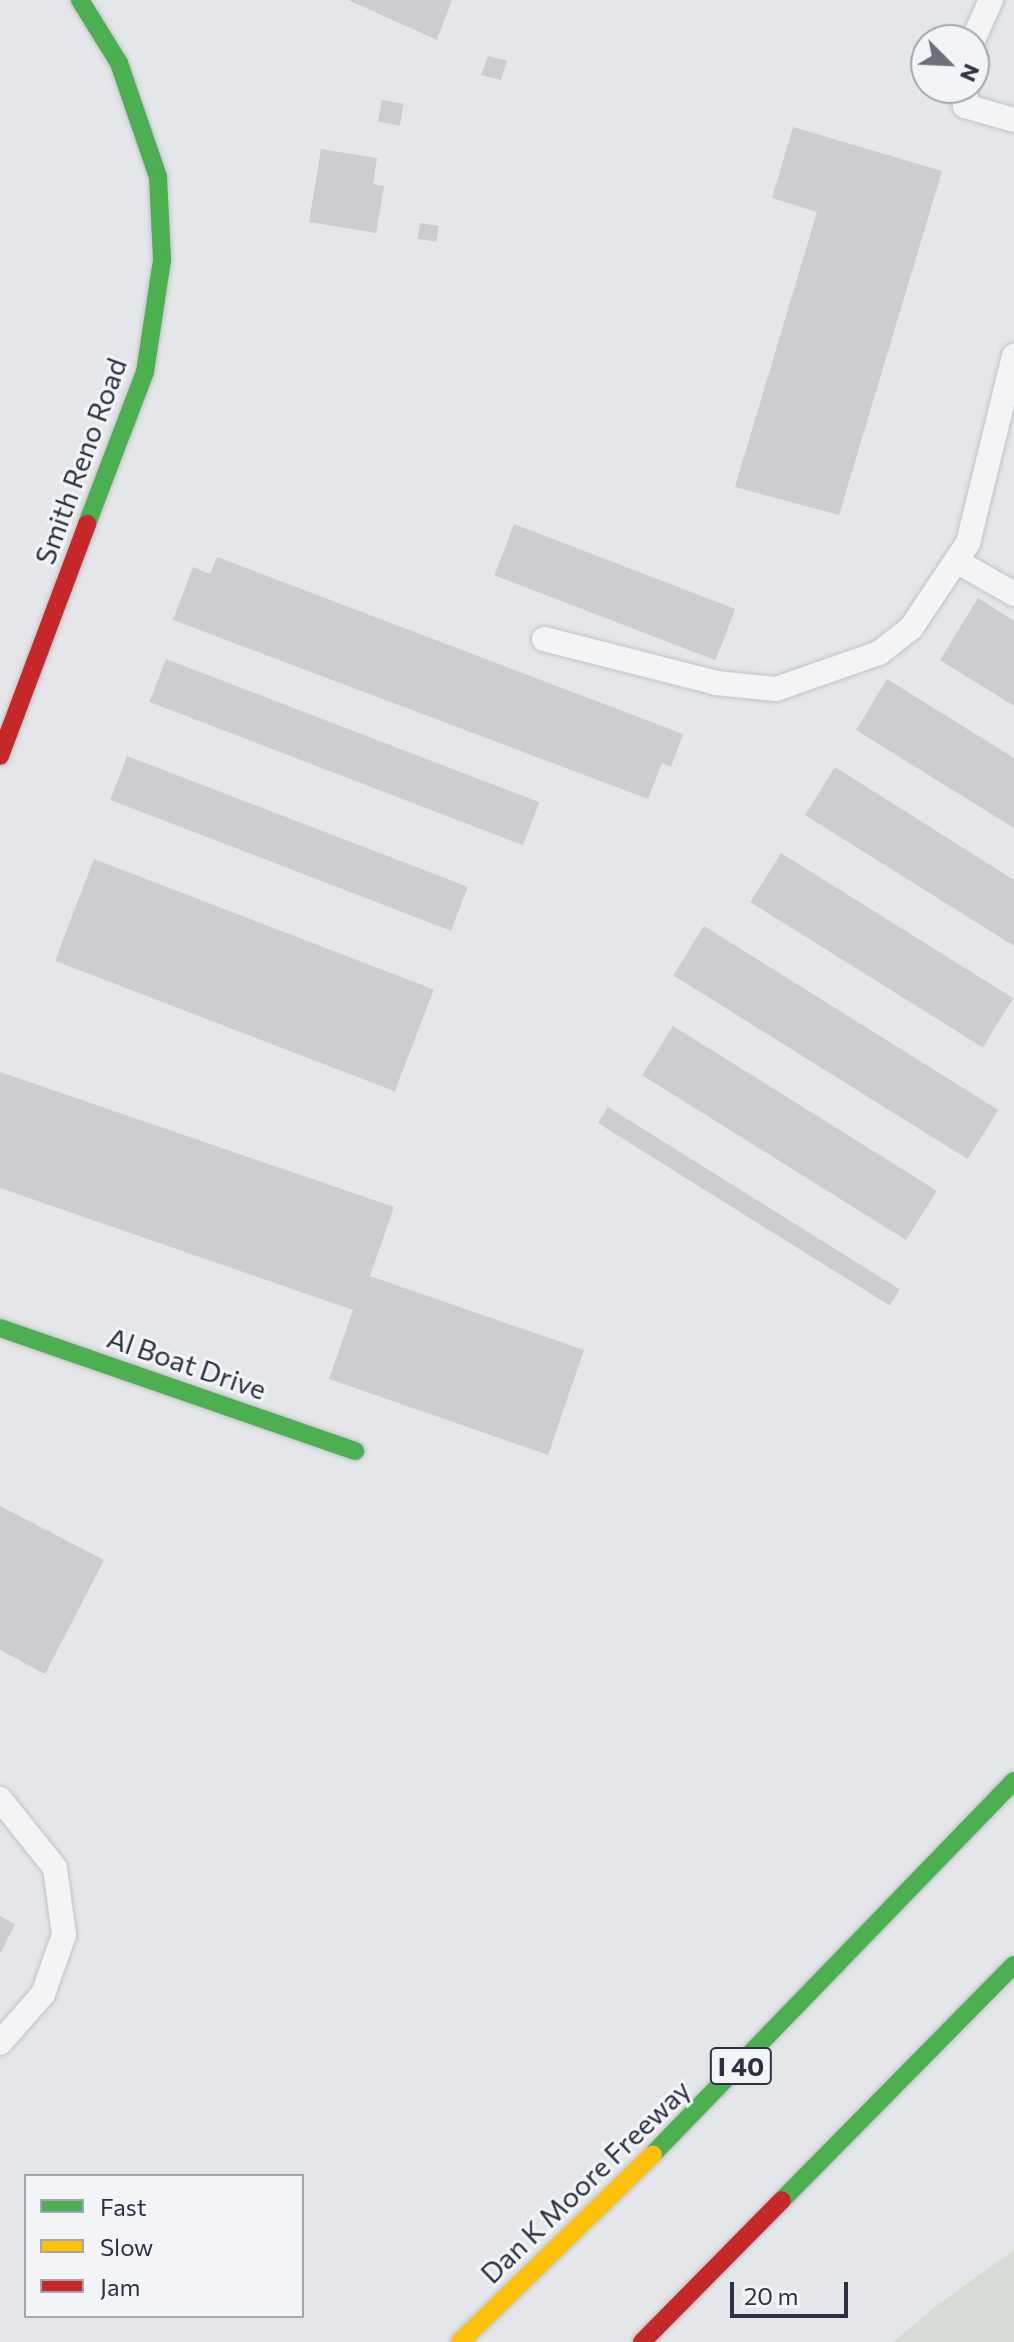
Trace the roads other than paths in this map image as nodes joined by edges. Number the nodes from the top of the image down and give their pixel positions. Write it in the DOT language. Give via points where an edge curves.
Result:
graph roads {
  1 [pos="80,0"];
  2 [pos="991,0"];
  3 [pos="980,24"];
  4 [pos="965,104"];
  5 [pos="1014,120"];
  6 [pos="1014,356"];
  7 [pos="958,562"];
  8 [pos="1014,594"];
  9 [pos="544,639"];
  10 [pos="0,756"];
  11 [pos="0,1328"];
  12 [pos="355,1451"];
  13 [pos="1014,1781"];
  14 [pos="0,1799"];
  15 [pos="1014,1965"];
  16 [pos="0,2043"];
  17 [pos="460,2342"];
  18 [pos="642,2342"];
  1 -- 10 [label="main road, Smith Reno Road" via="119,63 158,177 162,260 145,372"];
  2 -- 3 [label="lane"];
  4 -- 5 [label="lane"];
  6 -- 7 [label="lane"];
  7 -- 8 [label="lane"];
  7 -- 9 [label="lane" via="911,628 879,653 776,689 716,683"];
  11 -- 12 [label="main road, Al Boat Drive"];
  13 -- 17 [label="main road, Dan K Moore Freeway / I 40" via="706,2103"];
  14 -- 16 [label="lane" via="55,1868 64,1935 43,1994"];
  15 -- 18 [label="main road"];
}
